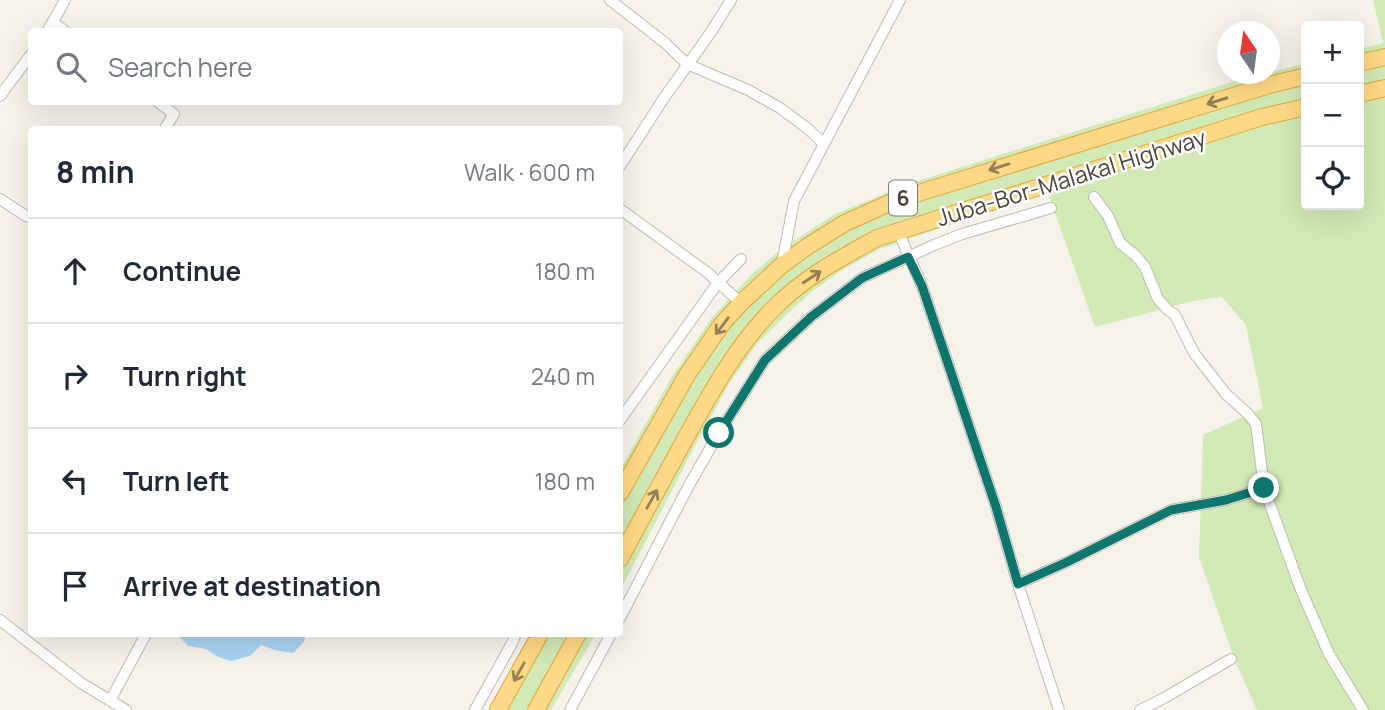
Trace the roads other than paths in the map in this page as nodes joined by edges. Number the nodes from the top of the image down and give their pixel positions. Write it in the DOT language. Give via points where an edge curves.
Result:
graph roads {
  1 [pos="65,0"];
  2 [pos="610,0"];
  3 [pos="731,0"];
  4 [pos="900,0"];
  5 [pos="53,22"];
  6 [pos="49,28"];
  7 [pos="61,28"];
  8 [pos="1385,57"];
  9 [pos="28,58"];
  10 [pos="1364,62"];
  11 [pos="687,64"];
  12 [pos="1301,77"];
  13 [pos="1385,88"];
  14 [pos="1364,93"];
  15 [pos="0,96"];
  16 [pos="162,105"];
  17 [pos="1301,108"];
  18 [pos="166,126"];
  19 [pos="824,144"];
  20 [pos="623,161"];
  21 [pos="1094,197"];
  22 [pos="0,199"];
  23 [pos="1051,208"];
  24 [pos="623,211"];
  25 [pos="28,217"];
  26 [pos="898,231"];
  27 [pos="908,257"];
  28 [pos="741,259"];
  29 [pos="782,265"];
  30 [pos="741,303"];
  31 [pos="623,416"];
  32 [pos="623,488"];
  33 [pos="1264,488"];
  34 [pos="623,553"];
  35 [pos="1018,584"];
  36 [pos="623,612"];
  37 [pos="0,620"];
  38 [pos="144,637"];
  39 [pos="514,637"];
  40 [pos="538,637"];
  41 [pos="576,637"];
  42 [pos="609,637"];
  43 [pos="1231,659"];
  44 [pos="110,701"];
  45 [pos="125,710"];
  46 [pos="475,710"];
  47 [pos="498,710"];
  48 [pos="536,710"];
  49 [pos="570,710"];
  50 [pos="1059,710"];
  51 [pos="1140,710"];
  52 [pos="1363,710"];
  1 -- 5 [label="street"];
  2 -- 11 [label="street"];
  3 -- 11 [label="street"];
  4 -- 19 [label="street"];
  5 -- 6 [label="street"];
  5 -- 7 [label="street"];
  8 -- 10 [label="highway"];
  9 -- 15 [label="street"];
  11 -- 19 [label="street" via="780,108"];
  11 -- 20 [label="street"];
  12 -- 29 [label="highway, Juba-Bor-Malakal Highway / 6, one-way" via="896,201 845,223"];
  13 -- 14 [label="highway"];
  16 -- 18 [label="street" via="174,114"];
  17 -- 26 [label="highway, Juba-Bor-Malakal Highway / 6"];
  19 -- 29 [label="street" via="793,201"];
  21 -- 33 [label="street" via="1120,243 1144,267 1158,299 1175,315 1195,353 1256,424"];
  22 -- 25 [label="street"];
  23 -- 27 [label="street" via="962,234"];
  24 -- 30 [label="street"];
  26 -- 27 [label="street"];
  34 -- 26 [label="highway, Juba-Bor-Malakal Highway / 6, one-way" via="714,386 767,316 802,284 877,238"];
  27 -- 35 [label="street" via="922,286"];
  27 -- 36 [label="street" via="862,278 765,360 688,487"];
  28 -- 31 [label="street" via="717,284"];
  29 -- 30 [label="highway, Juba-Bor-Malakal Highway / 6"];
  30 -- 32 [label="highway, Juba-Bor-Malakal Highway / 6, one-way" via="687,375"];
  33 -- 35 [label="street" via="1171,510"];
  33 -- 52 [label="street" via="1329,654"];
  35 -- 50 [label="street"];
  37 -- 44 [label="street"];
  38 -- 44 [label="street"];
  39 -- 46 [label="street"];
  40 -- 47 [label="highway, one-way"];
  41 -- 48 [label="highway"];
  42 -- 49 [label="street"];
  43 -- 51 [label="street"];
  44 -- 45 [label="street"];
}
